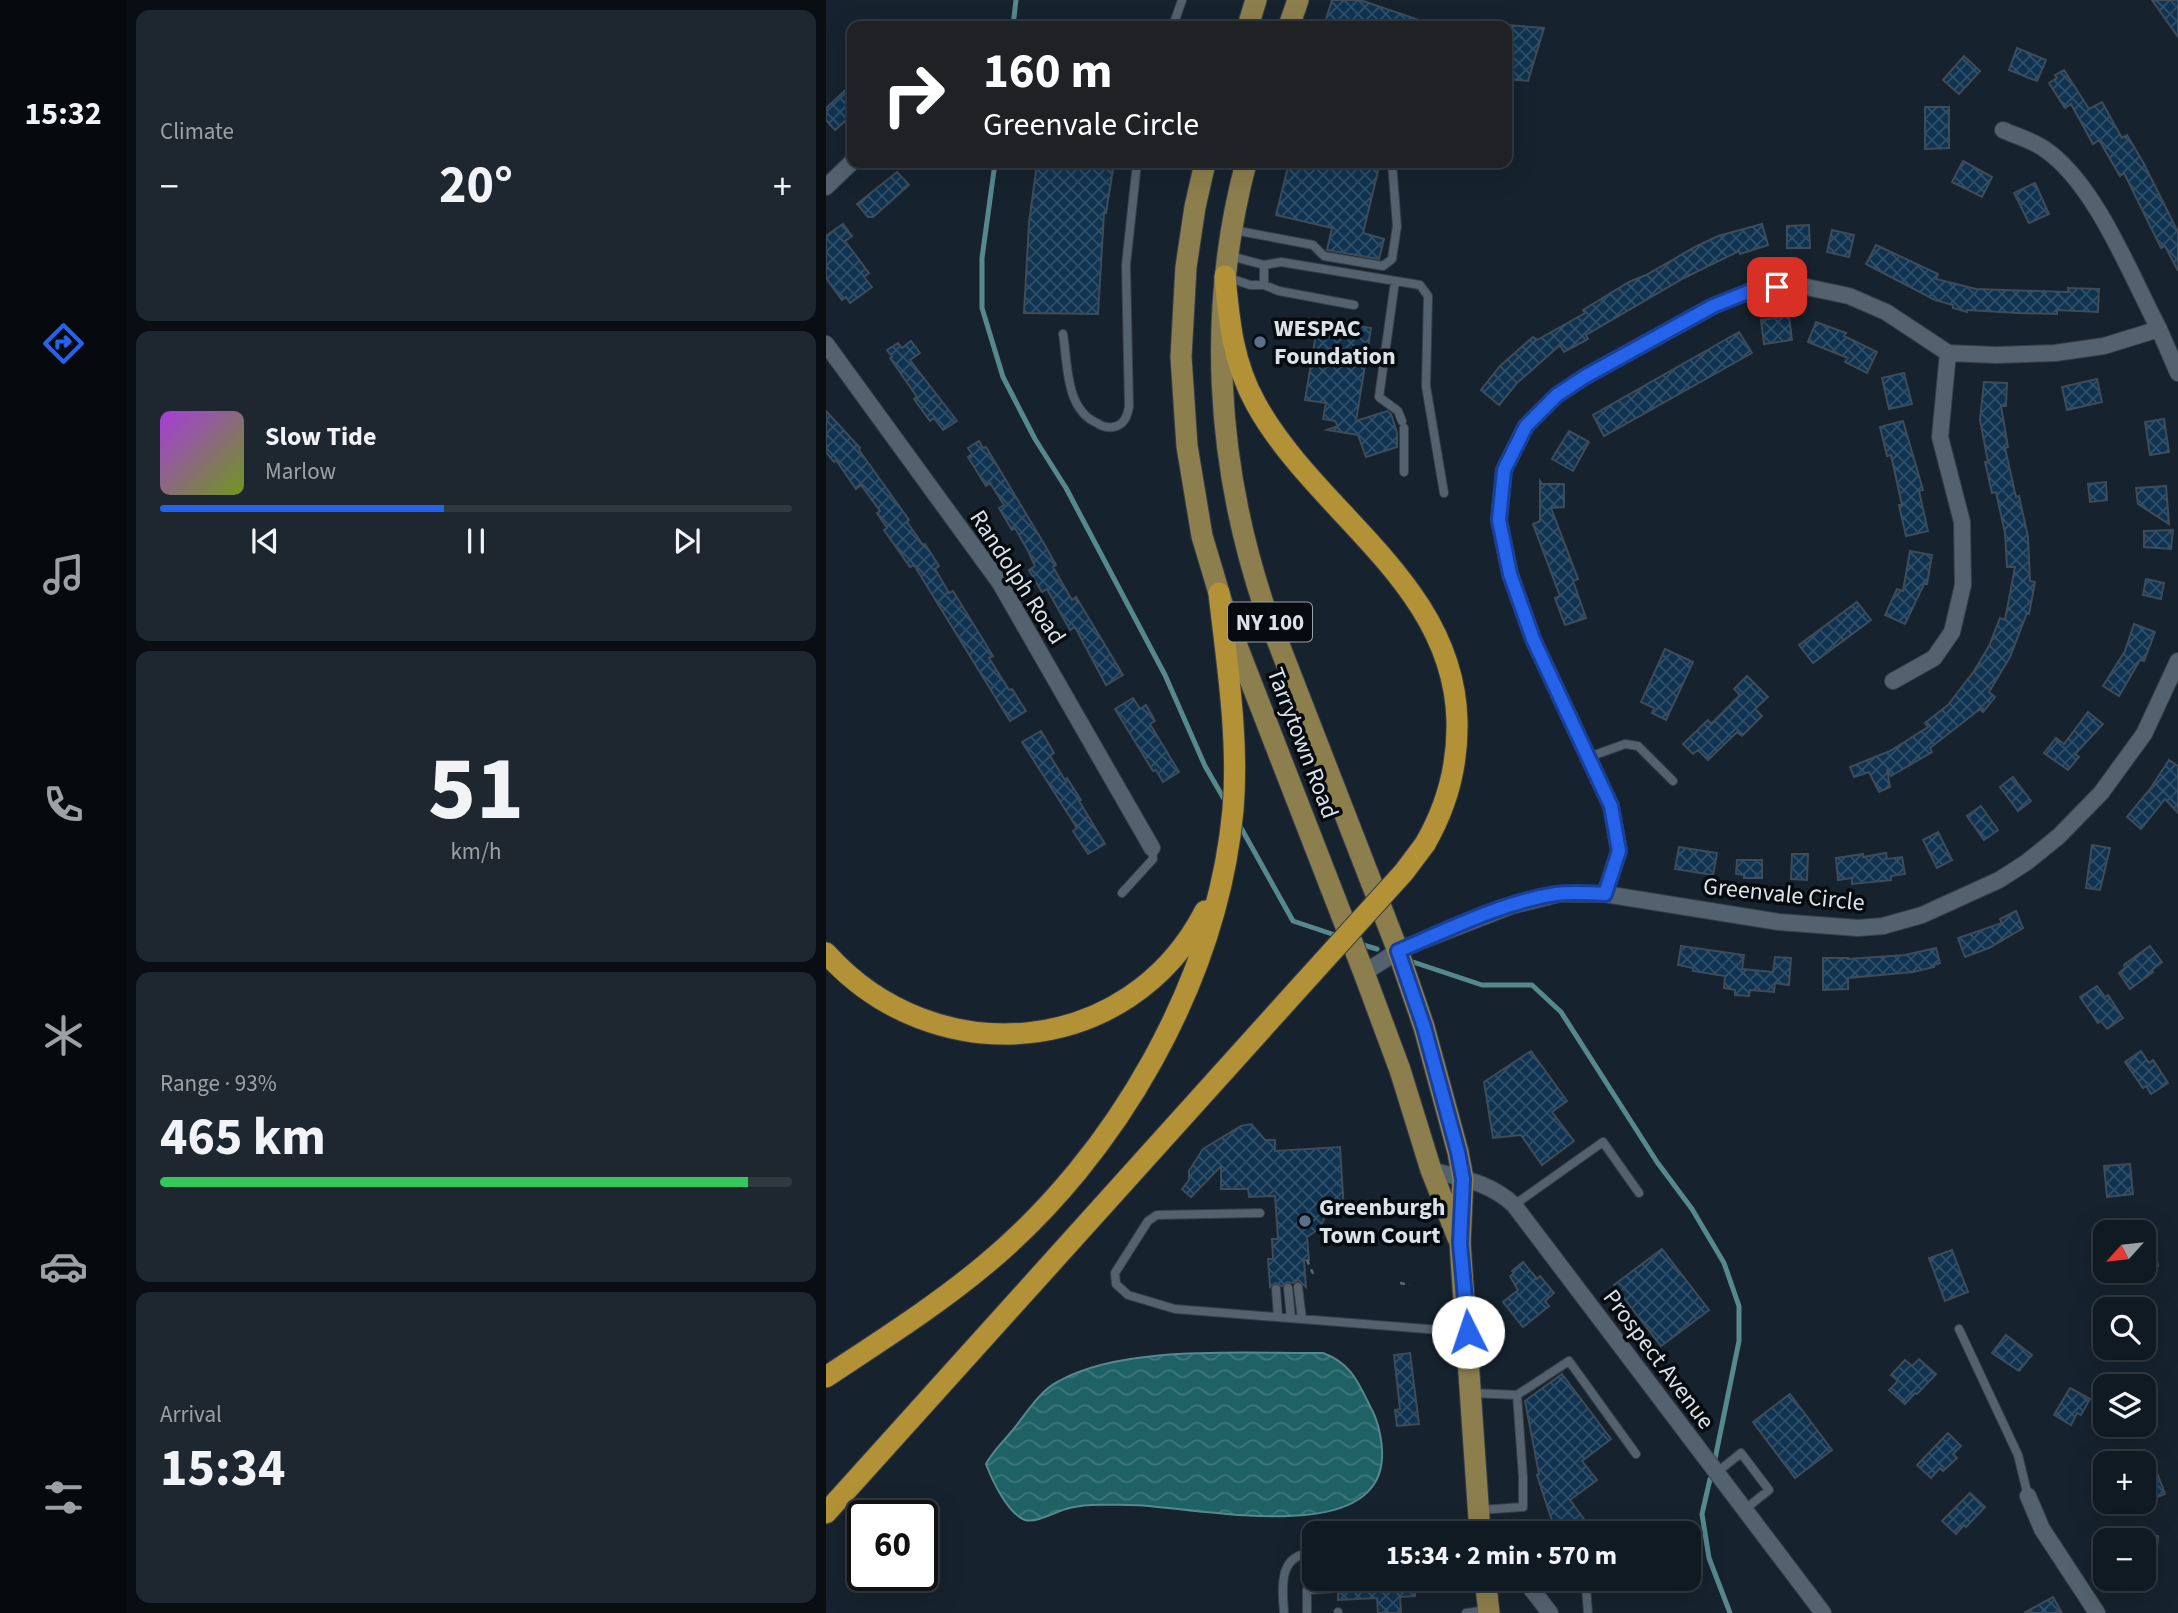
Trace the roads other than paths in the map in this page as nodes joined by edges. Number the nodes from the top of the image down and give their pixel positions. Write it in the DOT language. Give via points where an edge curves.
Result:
graph roads {
  1 [pos="1182,0"];
  2 [pos="1256,0"];
  3 [pos="1298,0"];
  4 [pos="1175,21"];
  5 [pos="1250,21"];
  6 [pos="1291,21"];
  7 [pos="2003,130"];
  8 [pos="847,167"];
  9 [pos="1137,168"];
  10 [pos="1204,168"];
  11 [pos="1245,168"];
  12 [pos="1392,168"];
  13 [pos="826,187"];
  14 [pos="1231,230"];
  15 [pos="1264,265"];
  16 [pos="1226,266"];
  17 [pos="1395,281"];
  18 [pos="1264,285"];
  19 [pos="1354,305"];
  20 [pos="2159,329"];
  21 [pos="1063,334"];
  22 [pos="826,344"];
  23 [pos="1948,353"];
  24 [pos="2178,373"];
  25 [pos="1405,472"];
  26 [pos="1444,493"];
  27 [pos="1219,593"];
  28 [pos="2178,661"];
  29 [pos="1893,681"];
  30 [pos="1589,757"];
  31 [pos="1673,781"];
  32 [pos="1230,832"];
  33 [pos="1152,848"];
  34 [pos="1122,893"];
  35 [pos="1605,894"];
  36 [pos="1398,951"];
  37 [pos="826,953"];
  38 [pos="1364,973"];
  39 [pos="1431,1170"];
  40 [pos="1463,1179"];
  41 [pos="1639,1193"];
  42 [pos="1514,1205"];
  43 [pos="1260,1213"];
  44 [pos="1460,1243"];
  45 [pos="1276,1289"];
  46 [pos="1278,1317"];
  47 [pos="1291,1318"];
  48 [pos="1302,1319"];
  49 [pos="1959,1329"];
  50 [pos="1468,1332"];
  51 [pos="826,1377"];
  52 [pos="1472,1393"];
  53 [pos="1517,1395"];
  54 [pos="1636,1454"];
  55 [pos="1716,1473"];
  56 [pos="2028,1496"];
  57 [pos="1744,1510"];
  58 [pos="826,1513"];
  59 [pos="1481,1521"];
  60 [pos="1490,1521"];
  61 [pos="1302,1555"];
  62 [pos="1307,1591"];
  63 [pos="1487,1591"];
  64 [pos="1533,1591"];
  65 [pos="1587,1591"];
  66 [pos="1489,1611"];
  67 [pos="1284,1613"];
  68 [pos="1308,1613"];
  69 [pos="1466,1613"];
  70 [pos="1550,1613"];
  71 [pos="1588,1613"];
  72 [pos="1823,1613"];
  73 [pos="2098,1613"];
  1 -- 4 [label="lane"];
  2 -- 5 [label="main road"];
  3 -- 6 [label="main road"];
  7 -- 20 [label="street" via="2042,148 2073,174"];
  8 -- 13 [label="street"];
  9 -- 21 [label="lane" via="1126,265 1129,407 1121,424 1103,426 1079,411 1073,400"];
  10 -- 27 [label="main road, Tarrytown Road / NY 100" via="1186,267 1182,387 1196,506"];
  11 -- 14 [label="main road, Tarrytown Road / NY 100"];
  12 -- 14 [label="lane" via="1397,226 1392,259 1383,266 1324,256 1313,245"];
  14 -- 16 [label="main road, Tarrytown Road / NY 100"];
  15 -- 16 [label="lane"];
  15 -- 17 [label="lane" via="1281,262"];
  15 -- 18 [label="lane"];
  16 -- 18 [label="lane" via="1250,285"];
  16 -- 36 [label="main road, Tarrytown Road / NY 100" via="1222,393 1238,519 1264,606"];
  16 -- 58 [label="highway, bridge" via="1236,356 1257,405 1283,444 1411,592 1435,629 1455,699 1456,752 1445,803 1425,844 1404,872"];
  17 -- 25 [label="lane" via="1379,397 1398,411 1403,425"];
  17 -- 26 [label="lane" via="1420,285 1428,296 1426,386"];
  18 -- 19 [label="lane"];
  20 -- 23 [label="street" via="2104,346 2055,352"];
  20 -- 24 [label="street"];
  22 -- 33 [label="street, Randolph Road" via="1000,583"];
  23 -- 29 [label="street" via="1940,437 1962,522 1963,585 1952,632 1934,658"];
  23 -- 30 [label="street" via="1886,312 1849,296 1797,285 1758,288 1713,306 1586,376 1557,395 1526,426 1504,470 1499,520 1510,574 1533,639"];
  27 -- 32 [label="highway" via="1233,742"];
  27 -- 38 [label="main road, Tarrytown Road / NY 100"];
  28 -- 35 [label="street, Greenvale Circle" via="2144,734 2101,793 2059,836 1999,880 1922,915 1858,928 1779,922"];
  30 -- 31 [label="lane" via="1625,744 1638,746"];
  30 -- 35 [label="street" via="1611,806 1619,851"];
  32 -- 37 [label="highway" via="1210,900 1184,943 1167,964 1126,998 1079,1021 1025,1034 995,1035 938,1026 886,1004"];
  32 -- 51 [label="highway" via="1217,895 1185,989 1145,1073 1107,1133 1056,1196 987,1263"];
  33 -- 34 [label="lane" via="1153,859"];
  35 -- 36 [label="street, Greenvale Circle" via="1541,897"];
  36 -- 38 [label="street, Greenvale Circle"];
  36 -- 40 [label="main road, Tarrytown Road / NY 100" via="1432,1057"];
  38 -- 39 [label="main road, Tarrytown Road / NY 100"];
  39 -- 40 [label="street, Prospect Avenue"];
  39 -- 44 [label="main road, Tarrytown Road / NY 100"];
  40 -- 42 [label="street, Prospect Avenue" via="1487,1186"];
  40 -- 44 [label="main road, Tarrytown Road / NY 100"];
  41 -- 42 [label="lane" via="1603,1142"];
  42 -- 55 [label="street, Prospect Avenue"];
  43 -- 46 [label="lane" via="1157,1214 1115,1273 1116,1284 1128,1294 1175,1309"];
  44 -- 50 [label="main road, Tarrytown Road / NY 100"];
  45 -- 46 [label="lane"];
  46 -- 47 [label="lane"];
  47 -- 48 [label="lane"];
  47 -- 48 [label="lane" via="1293,1288"];
  48 -- 50 [label="lane"];
  49 -- 56 [label="lane" via="2018,1455"];
  50 -- 52 [label="main road, Tarrytown Road / NY 100"];
  52 -- 53 [label="lane"];
  52 -- 59 [label="main road, Tarrytown Road / NY 100"];
  53 -- 54 [label="lane" via="1569,1361"];
  53 -- 60 [label="lane" via="1523,1507"];
  55 -- 57 [label="street, Prospect Avenue"];
  55 -- 57 [label="lane" via="1741,1453 1769,1490"];
  56 -- 73 [label="street" via="2042,1529"];
  57 -- 72 [label="street, Prospect Avenue"];
  61 -- 67 [label="lane" via="1289,1562 1283,1582"];
  62 -- 68 [label="lane"];
  63 -- 66 [label="main road"];
  64 -- 70 [label="street"];
  65 -- 71 [label="lane"];
  66 -- 69 [label="lane"];
}
